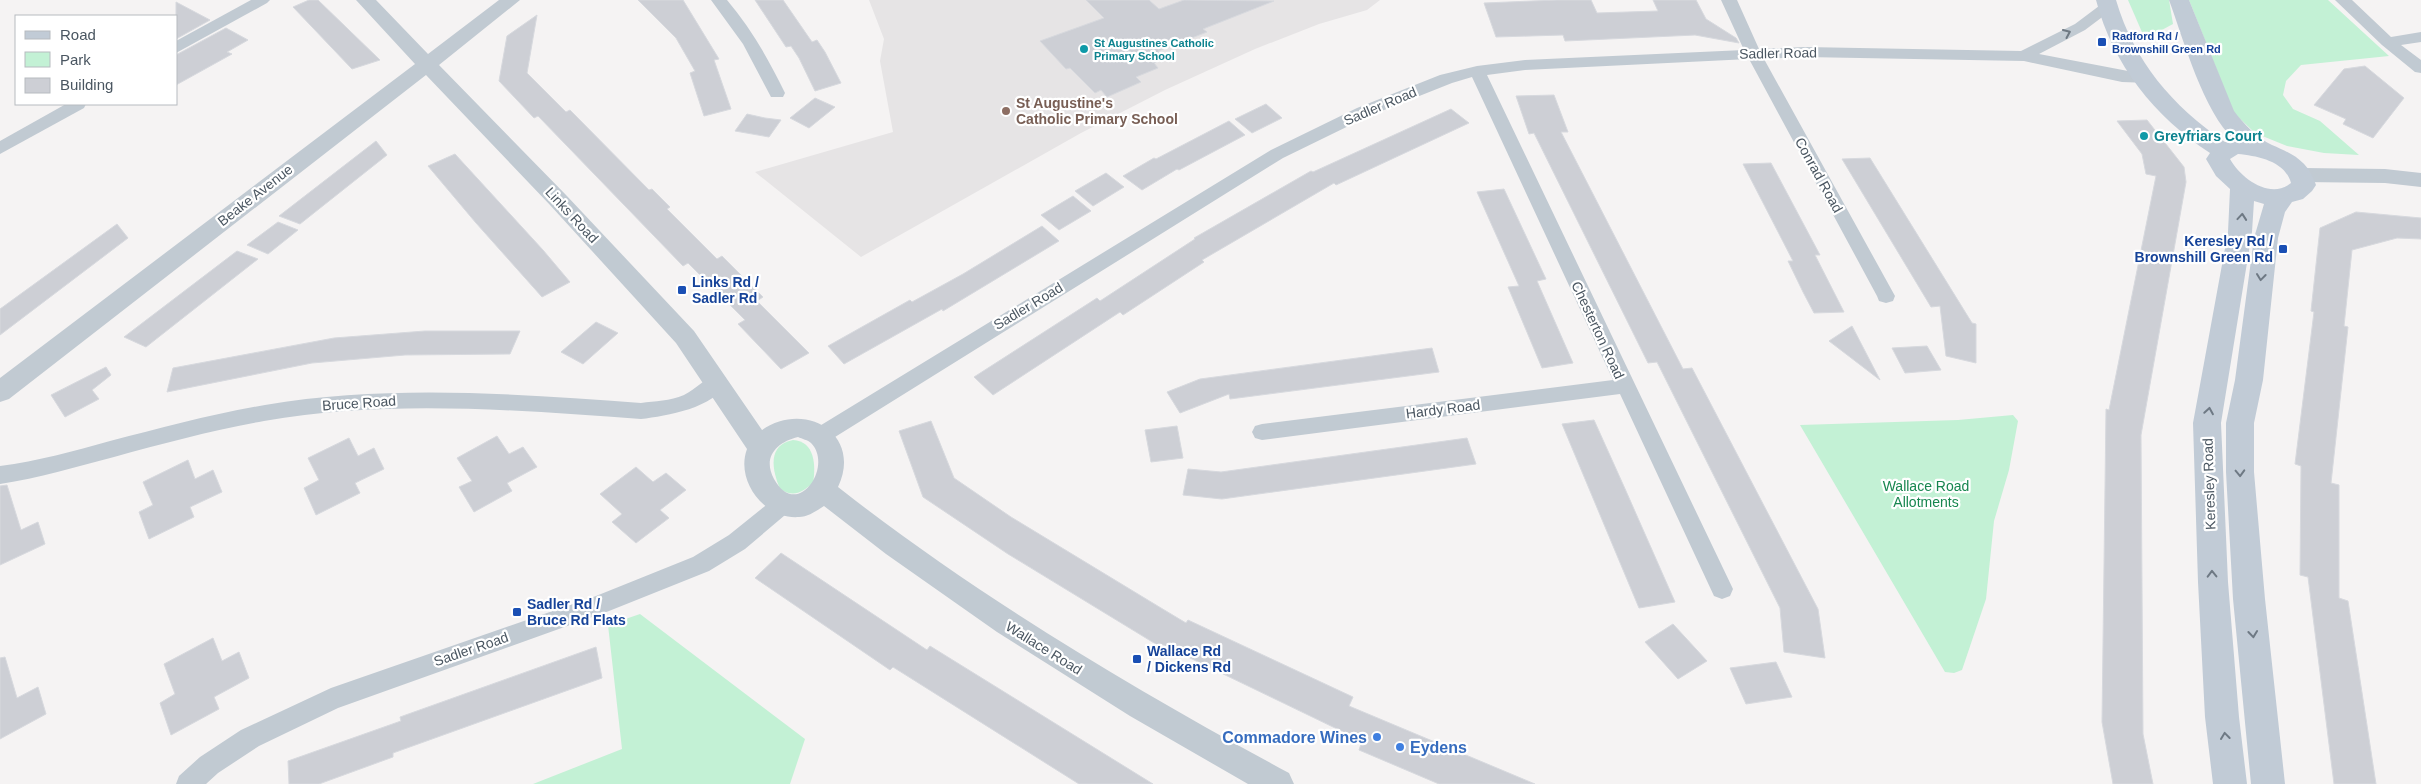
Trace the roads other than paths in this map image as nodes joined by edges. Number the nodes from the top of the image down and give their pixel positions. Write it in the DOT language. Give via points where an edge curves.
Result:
graph roads {
  1 [pos="262,0"];
  2 [pos="365,0"];
  3 [pos="511,0"];
  4 [pos="719,0"];
  5 [pos="1729,0"];
  6 [pos="2179,0"];
  7 [pos="2343,0"];
  8 [pos="2107,3"];
  9 [pos="2421,36"];
  10 [pos="2388,42"];
  11 [pos="178,47"];
  12 [pos="1752,53"];
  13 [pos="2024,56"];
  14 [pos="427,64"];
  15 [pos="2421,68"];
  16 [pos="1477,71"];
  17 [pos="2143,79"];
  18 [pos="777,93"];
  19 [pos="76,105"];
  20 [pos="0,148"];
  21 [pos="2262,150"];
  22 [pos="2222,151"];
  23 [pos="2303,175"];
  24 [pos="2421,180"];
  25 [pos="2242,187"];
  26 [pos="2283,198"];
  27 [pos="1886,296"];
  28 [pos="718,382"];
  29 [pos="1624,386"];
  30 [pos="0,392"];
  31 [pos="1262,432"];
  32 [pos="820,436"];
  33 [pos="760,447"];
  34 [pos="0,475"];
  35 [pos="823,490"];
  36 [pos="783,504"];
  37 [pos="2211,504"];
  38 [pos="2243,512"];
  39 [pos="1722,589"];
  40 [pos="188,784"];
  41 [pos="1278,784"];
  42 [pos="2230,784"];
  43 [pos="2268,784"];
  1 -- 11 [label="street"];
  2 -- 14 [label="street, Links Road"];
  3 -- 14 [label="street, Beake Avenue"];
  4 -- 18 [label="street" via="748,37"];
  5 -- 12 [label="street, Conrad Road"];
  6 -- 21 [label="main road" via="2223,112 2233,126"];
  7 -- 10 [label="street"];
  13 -- 8 [label="street, Sadler Road, one-way" via="2080,27"];
  8 -- 17 [label="main road" via="2131,60"];
  9 -- 10 [label="street"];
  10 -- 15 [label="street"];
  12 -- 13 [label="street, Sadler Road"];
  12 -- 16 [label="street, Sadler Road" via="1526,65"];
  12 -- 27 [label="street, Conrad Road"];
  13 -- 17 [label="street, Sadler Road"];
  14 -- 28 [label="street, Links Road" via="686,337"];
  14 -- 30 [label="street, Beake Avenue"];
  16 -- 29 [label="street, Chesterton Road"];
  16 -- 32 [label="street, Sadler Road" via="1446,79 1363,112 1277,154"];
  17 -- 22 [label="main road" via="2191,129"];
  19 -- 20 [label="street"];
  21 -- 22 [label="main road" via="2236,146"];
  21 -- 23 [label="main road" via="2292,164"];
  22 -- 25 [label="main road" via="2218,159 2221,168"];
  23 -- 24 [label="street"];
  23 -- 26 [label="main road" via="2304,185 2297,193"];
  25 -- 26 [label="main road"];
  37 -- 25 [label="main road, Keresley Road, one-way" via="2207,423 2240,232"];
  26 -- 38 [label="main road, one-way" via="2273,209 2266,238 2249,380 2240,424"];
  28 -- 33 [label="street, Links Road"];
  28 -- 34 [label="street, Bruce Road" via="692,400 667,408 641,411 484,400 342,403 179,431 30,471"];
  29 -- 31 [label="street, Hardy Road"];
  29 -- 39 [label="street, Chesterton Road"];
  32 -- 33 [label="street" via="805,428 787,428"];
  32 -- 35 [label="street" via="828,446 832,472"];
  33 -- 36 [label="street" via="756,462 758,475 773,499"];
  35 -- 36 [label="street" via="806,504 797,507"];
  35 -- 41 [label="street, Wallace Road" via="991,615 1146,711"];
  36 -- 40 [label="street, Sadler Road" via="737,542 701,564 602,604 331,699 250,738 209,765"];
  37 -- 38 [label="main road"];
  42 -- 37 [label="main road, Keresley Road, one-way" via="2222,717"];
  38 -- 43 [label="main road, one-way"];
}
